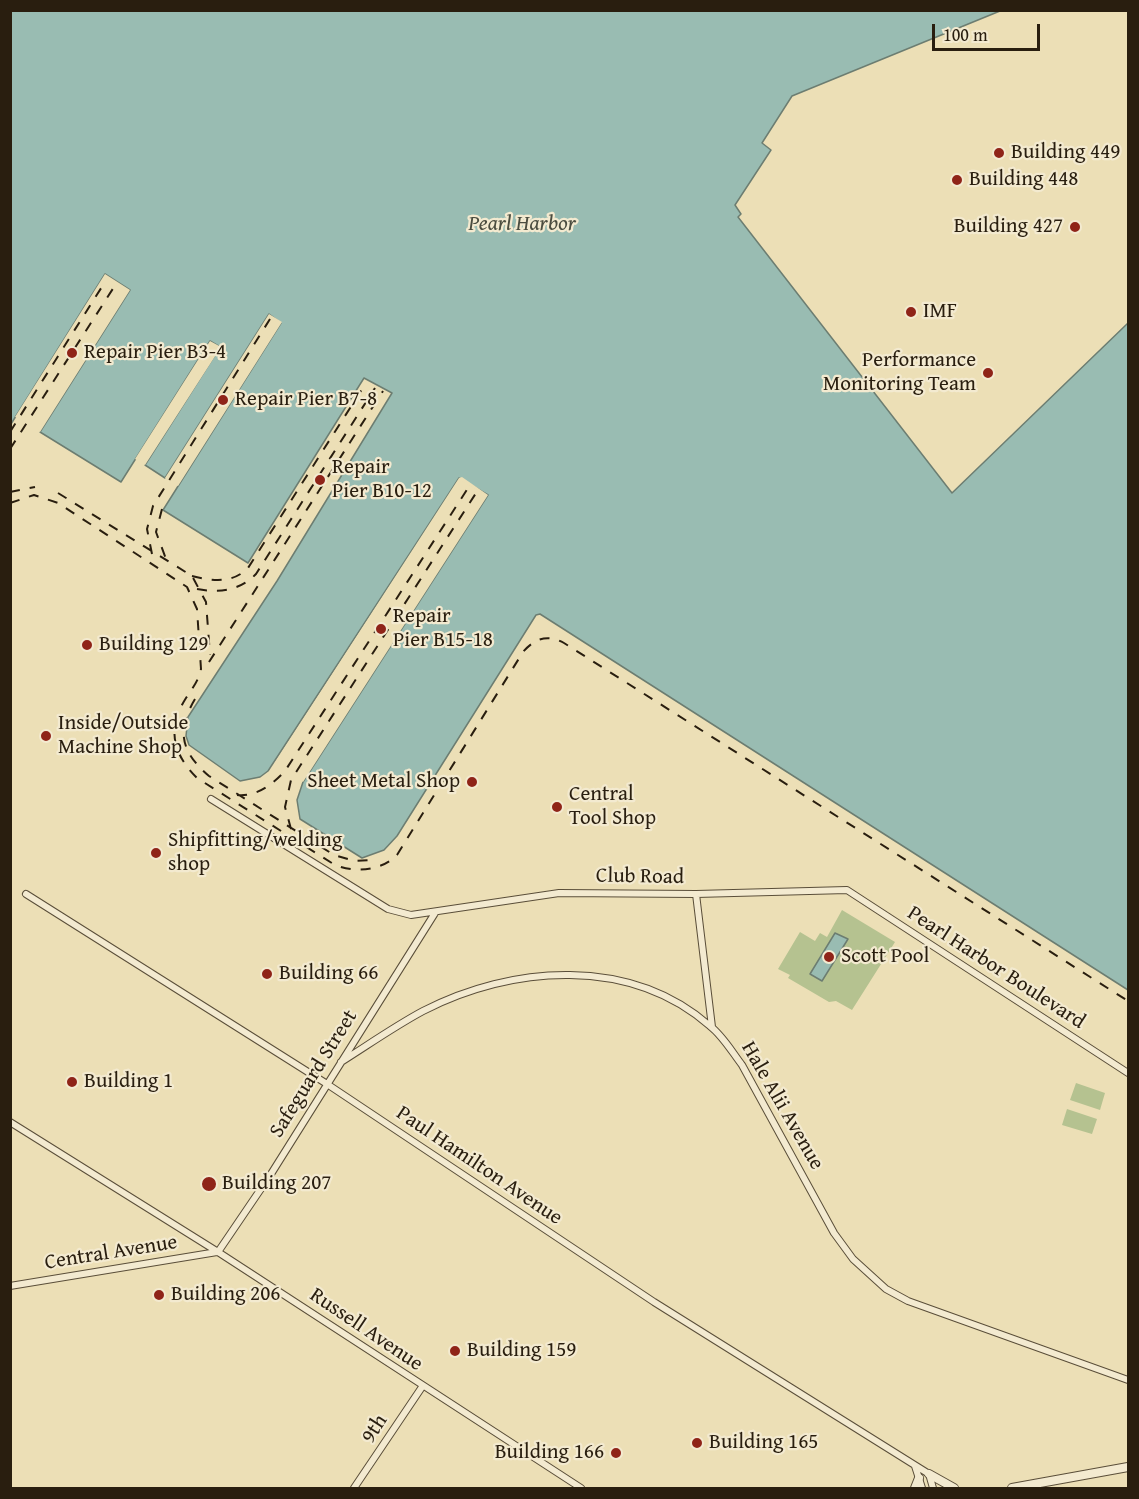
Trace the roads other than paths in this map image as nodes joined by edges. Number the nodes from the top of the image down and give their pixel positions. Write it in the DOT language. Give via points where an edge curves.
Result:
graph roads {
  1 [pos="211,799"];
  2 [pos="847,890"];
  3 [pos="26,894"];
  4 [pos="696,894"];
  5 [pos="435,913"];
  6 [pos="712,1027"];
  7 [pos="341,1062"];
  8 [pos="1128,1073"];
  9 [pos="327,1084"];
  10 [pos="10,1122"];
  11 [pos="218,1252"];
  12 [pos="10,1286"];
  13 [pos="1128,1380"];
  14 [pos="422,1387"];
  15 [pos="915,1465"];
  16 [pos="1128,1467"];
  17 [pos="929,1474"];
  18 [pos="919,1478"];
  19 [pos="354,1488"];
  20 [pos="581,1488"];
  21 [pos="915,1488"];
  22 [pos="922,1488"];
  23 [pos="933,1488"];
  24 [pos="954,1488"];
  25 [pos="1012,1488"];
  1 -- 5 [label="street, Club Road" via="388,909 411,915"];
  2 -- 4 [label="street, Club Road"];
  2 -- 8 [label="street, Pearl Harbor Boulevard"];
  3 -- 9 [label="street, Paul Hamilton Avenue"];
  4 -- 5 [label="street, Club Road" via="559,893"];
  4 -- 6 [label="street"];
  5 -- 7 [label="street, Safeguard Street"];
  6 -- 7 [label="street, Hale Alii Avenue" via="681,1003 629,982 572,974 519,978 423,1011"];
  6 -- 13 [label="street, Hale Alii Avenue" via="742,1065 834,1233 853,1259 886,1289 908,1301"];
  7 -- 9 [label="street, Safeguard Street"];
  9 -- 11 [label="street, Safeguard Street"];
  9 -- 15 [label="street, Paul Hamilton Avenue" via="654,1302"];
  10 -- 11 [label="street, Russell Avenue"];
  11 -- 12 [label="street, Central Avenue"];
  11 -- 14 [label="street, Russell Avenue"];
  14 -- 19 [label="street, 9th"];
  14 -- 20 [label="street, Russell Avenue"];
  15 -- 17 [label="street, Paul Hamilton Avenue"];
  15 -- 18 [label="street"];
  16 -- 25 [label="street"];
  17 -- 23 [label="street"];
  17 -- 24 [label="street"];
  18 -- 21 [label="street"];
  18 -- 22 [label="street"];
}
